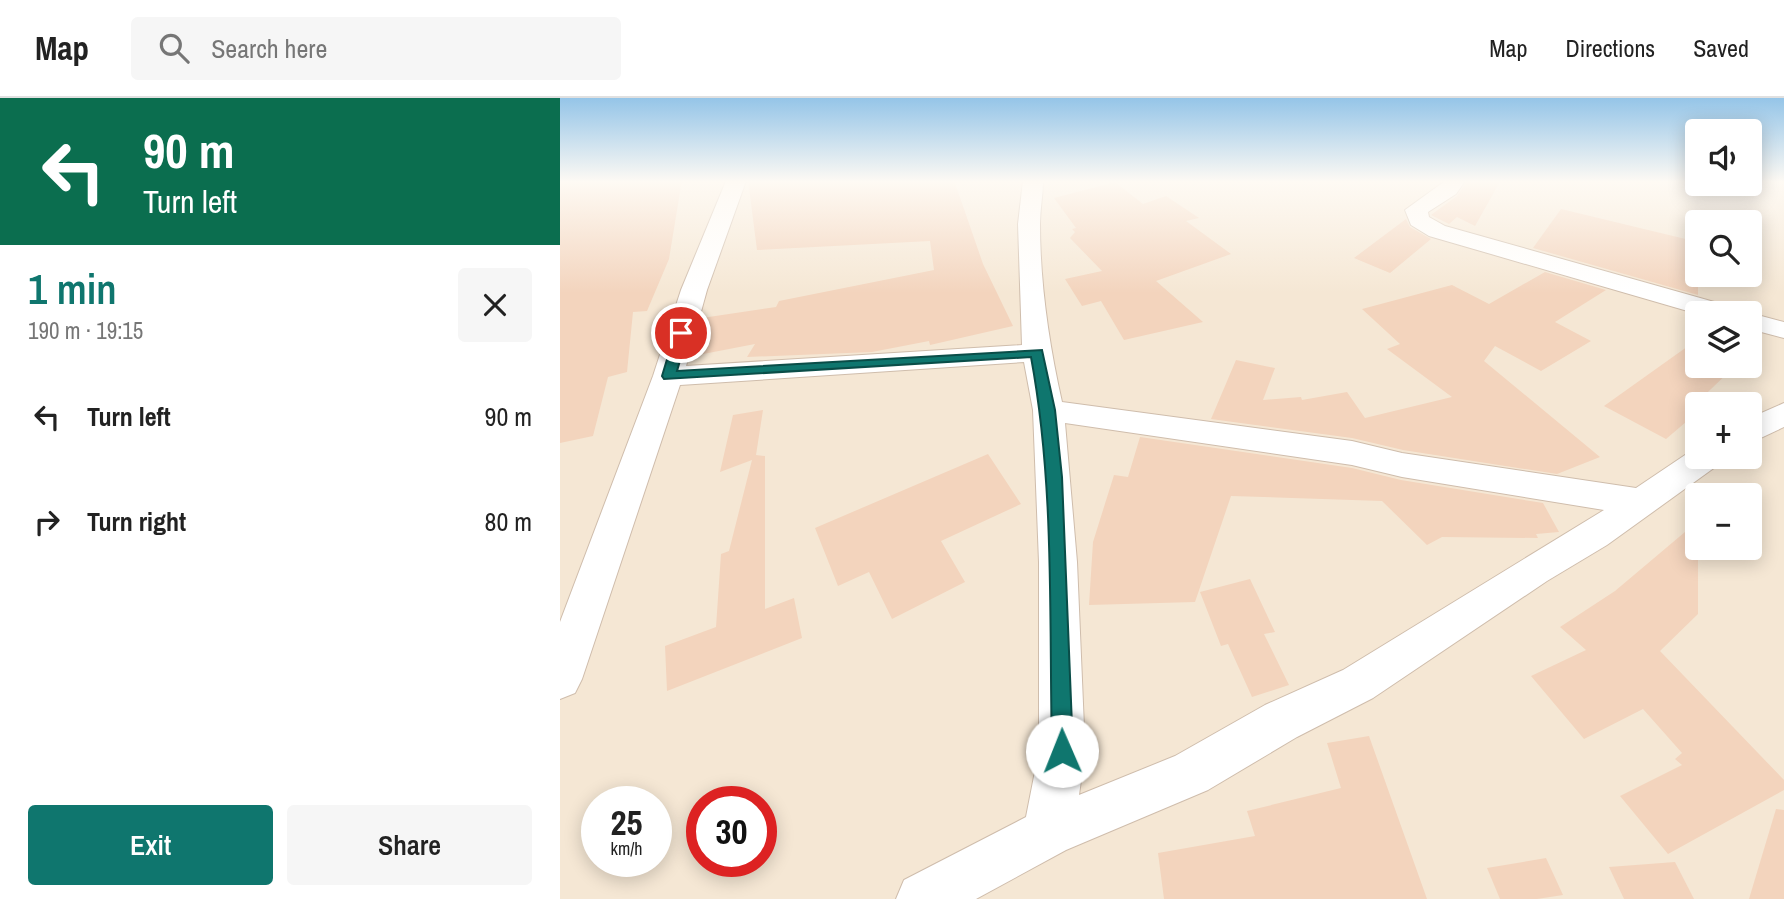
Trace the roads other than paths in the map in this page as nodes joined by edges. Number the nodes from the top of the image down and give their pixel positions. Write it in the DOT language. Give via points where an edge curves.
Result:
graph roads {
  1 [pos="721,218"];
  2 [pos="1029,218"];
  3 [pos="1419,218"];
  4 [pos="1685,302"];
  5 [pos="1762,324"];
  6 [pos="1784,330"];
  7 [pos="1037,353"];
  8 [pos="668,376"];
  9 [pos="1048,410"];
  10 [pos="1784,414"];
  11 [pos="1762,426"];
  12 [pos="1688,469"];
  13 [pos="1639,502"];
  14 [pos="560,679"];
  15 [pos="1048,832"];
  16 [pos="923,899"];
  1 -- 8 [label="street"];
  2 -- 7 [label="street"];
  3 -- 4 [label="street" via="1437,232"];
  5 -- 6 [label="street"];
  7 -- 8 [label="street"];
  7 -- 9 [label="street"];
  8 -- 14 [label="street"];
  9 -- 13 [label="street" via="1339,450 1402,465"];
  9 -- 15 [label="street" via="1058,562 1062,751"];
  10 -- 11 [label="street"];
  12 -- 13 [label="street"];
  13 -- 15 [label="street" via="1357,684 1191,773"];
  15 -- 16 [label="street"];
}
